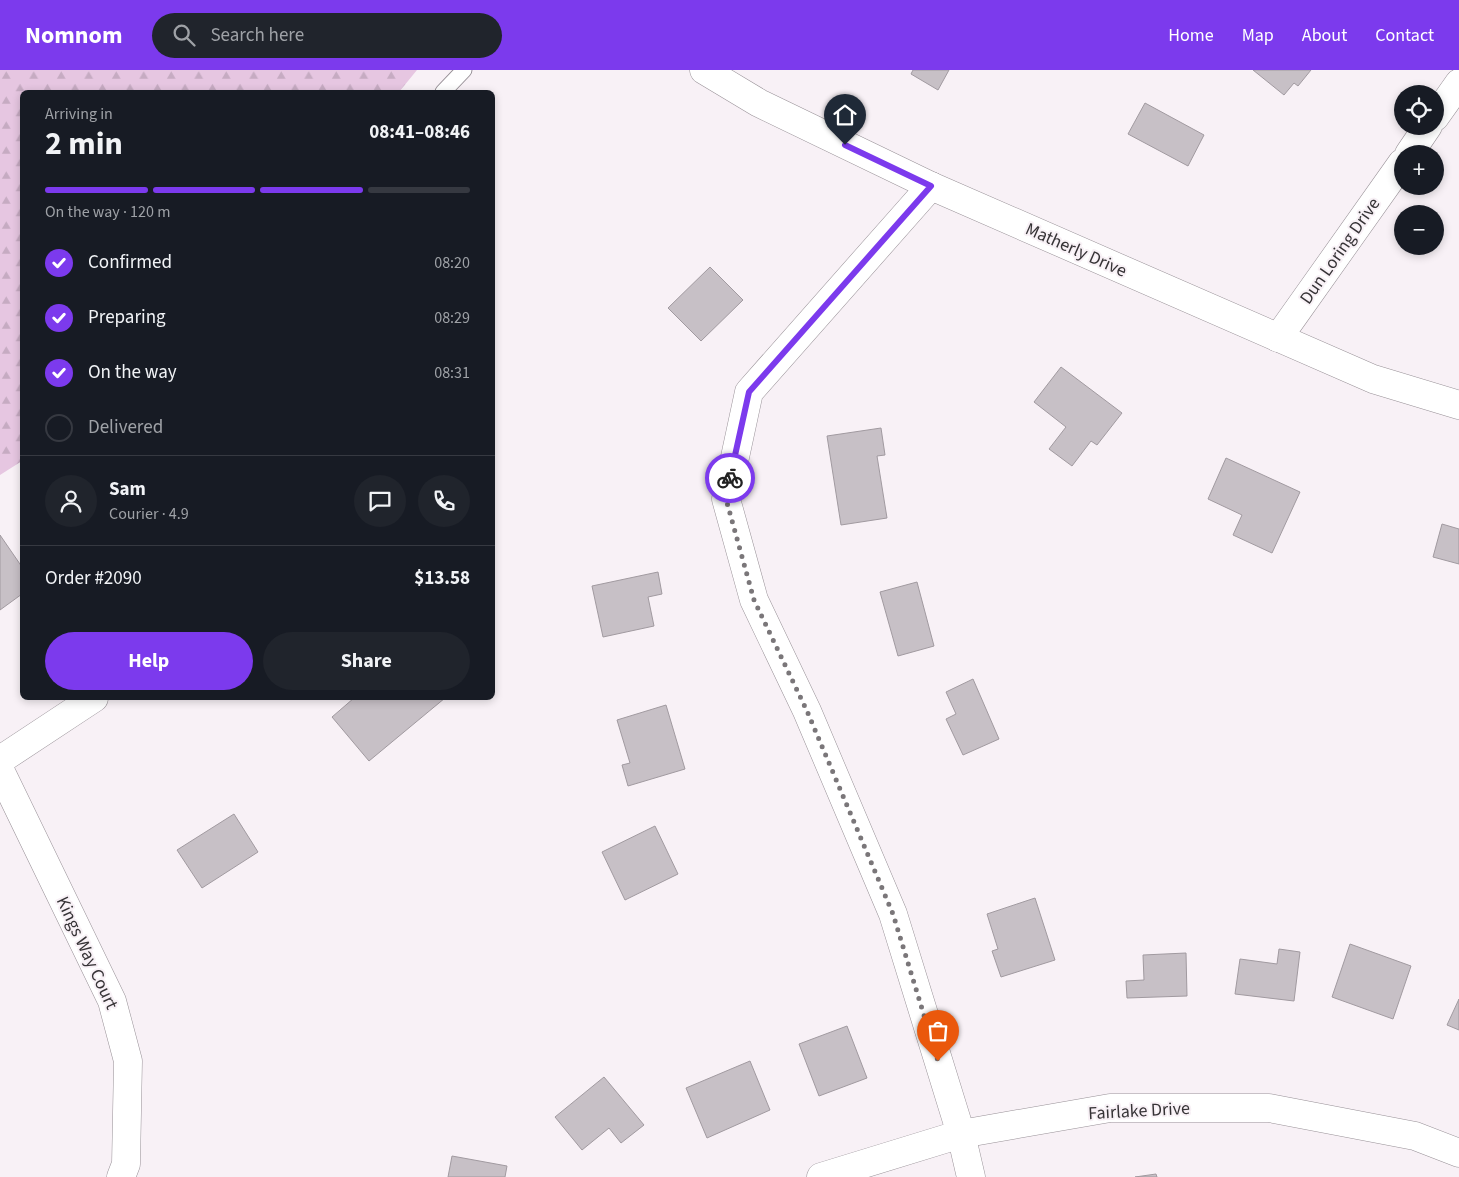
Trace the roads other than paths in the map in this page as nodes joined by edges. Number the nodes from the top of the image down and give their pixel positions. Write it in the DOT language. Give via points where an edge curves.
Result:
graph roads {
  1 [pos="464,70"];
  2 [pos="704,70"];
  3 [pos="1459,83"];
  4 [pos="445,90"];
  5 [pos="1444,104"];
  6 [pos="1394,174"];
  7 [pos="931,186"];
  8 [pos="1278,338"];
  9 [pos="1459,405"];
  10 [pos="91,700"];
  11 [pos="0,760"];
  12 [pos="0,770"];
  13 [pos="961,1134"];
  14 [pos="1459,1152"];
  15 [pos="121,1177"];
  16 [pos="821,1177"];
  17 [pos="971,1177"];
  1 -- 4 [label="lane"];
  2 -- 7 [label="street, Matherly Drive" via="759,104"];
  3 -- 5 [label="street"];
  6 -- 8 [label="street, Dun Loring Drive"];
  7 -- 8 [label="street, Matherly Drive"];
  7 -- 13 [label="street" via="749,392 726,499 754,600 807,711 893,914"];
  8 -- 9 [label="street, Matherly Drive" via="1373,379"];
  10 -- 11 [label="street"];
  12 -- 15 [label="street, Kings Way Court" via="112,1001 128,1061 126,1164"];
  13 -- 14 [label="street, Fairlake Drive" via="1110,1108 1269,1108 1415,1136"];
  13 -- 16 [label="street, Fairlake Drive"];
  13 -- 17 [label="street"];
}
